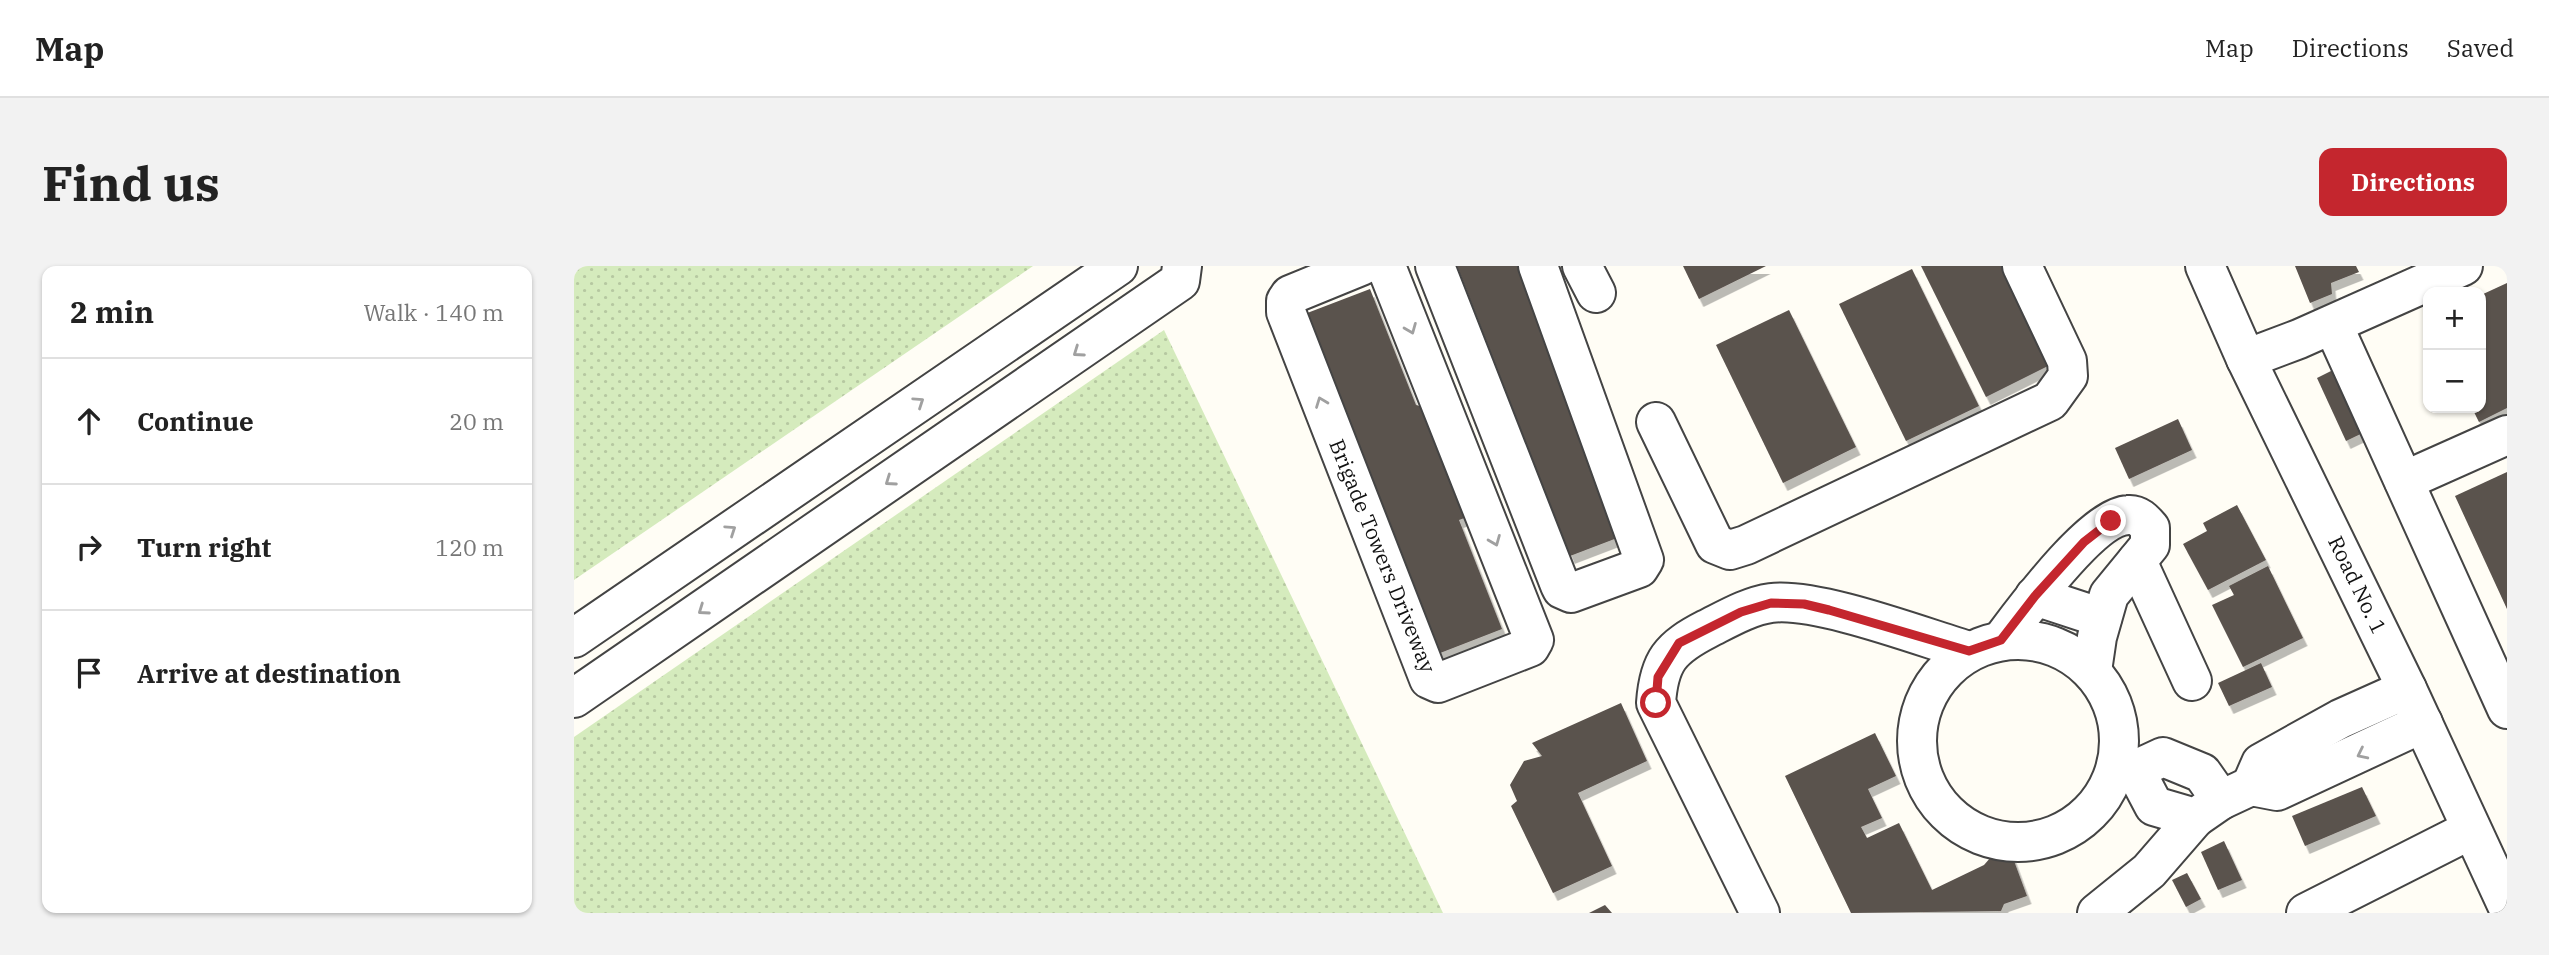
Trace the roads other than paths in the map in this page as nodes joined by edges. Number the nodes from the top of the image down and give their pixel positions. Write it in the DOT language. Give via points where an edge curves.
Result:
graph roads {
  1 [pos="1118,266"];
  2 [pos="1182,266"];
  3 [pos="1361,266"];
  4 [pos="1386,266"];
  5 [pos="1435,266"];
  6 [pos="1538,266"];
  7 [pos="2022,266"];
  8 [pos="2205,266"];
  9 [pos="2463,266"];
  10 [pos="2333,325"];
  11 [pos="2246,359"];
  12 [pos="1656,422"];
  13 [pos="2507,435"];
  14 [pos="2404,481"];
  15 [pos="2137,561"];
  16 [pos="2035,596"];
  17 [pos="2102,618"];
  18 [pos="574,638"];
  19 [pos="1985,646"];
  20 [pos="2092,671"];
  21 [pos="2192,681"];
  22 [pos="2407,689"];
  23 [pos="574,698"];
  24 [pos="2507,709"];
  25 [pos="2423,723"];
  26 [pos="2127,767"];
  27 [pos="2222,801"];
  28 [pos="2470,830"];
  29 [pos="2507,905"];
  30 [pos="1760,913"];
  31 [pos="2096,913"];
  32 [pos="2306,913"];
  18 -- 1 [label="street, one-way"];
  2 -- 23 [label="street, one-way" via="1180,281"];
  4 -- 3 [label="street, Brigade Towers Driveway, one-way" via="1534,640 1530,647 1438,683 1429,679 1286,312 1290,295"];
  5 -- 6 [label="street" via="1562,589 1571,593 1639,568 1644,560"];
  7 -- 12 [label="street" via="2067,361 2068,376 2050,401 1746,545 1730,550 1715,544"];
  8 -- 11 [label="street, Road No. 1"];
  9 -- 10 [label="street"];
  10 -- 11 [label="street"];
  10 -- 14 [label="street"];
  11 -- 22 [label="street, Road No. 1"];
  13 -- 14 [label="street"];
  14 -- 24 [label="street"];
  15 -- 16 [label="street" via="2150,545 2150,528 2141,517 2128,514 2100,527"];
  15 -- 17 [label="street" via="2109,595"];
  15 -- 21 [label="street"];
  16 -- 17 [label="street"];
  16 -- 19 [label="street"];
  17 -- 20 [label="street"];
  19 -- 20 [label="street" via="2034,640 2066,652"];
  19 -- 26 [label="street" via="1943,672 1925,701 1917,733 1920,767 1934,797 1957,822 1987,838 2021,843 2054,837 2083,820"];
  19 -- 30 [label="street" via="1816,607 1771,603 1741,612 1679,643 1658,677 1656,703"];
  20 -- 26 [label="street" via="2111,699"];
  22 -- 25 [label="street, Road No. 1"];
  22 -- 27 [label="street" via="2340,719 2261,763"];
  25 -- 27 [label="street, one-way" via="2277,791"];
  25 -- 28 [label="street, Road No. 1"];
  26 -- 27 [label="street" via="2154,806"];
  27 -- 31 [label="street" via="2149,871"];
  28 -- 29 [label="street, Road No. 1"];
  28 -- 32 [label="street"];
}
